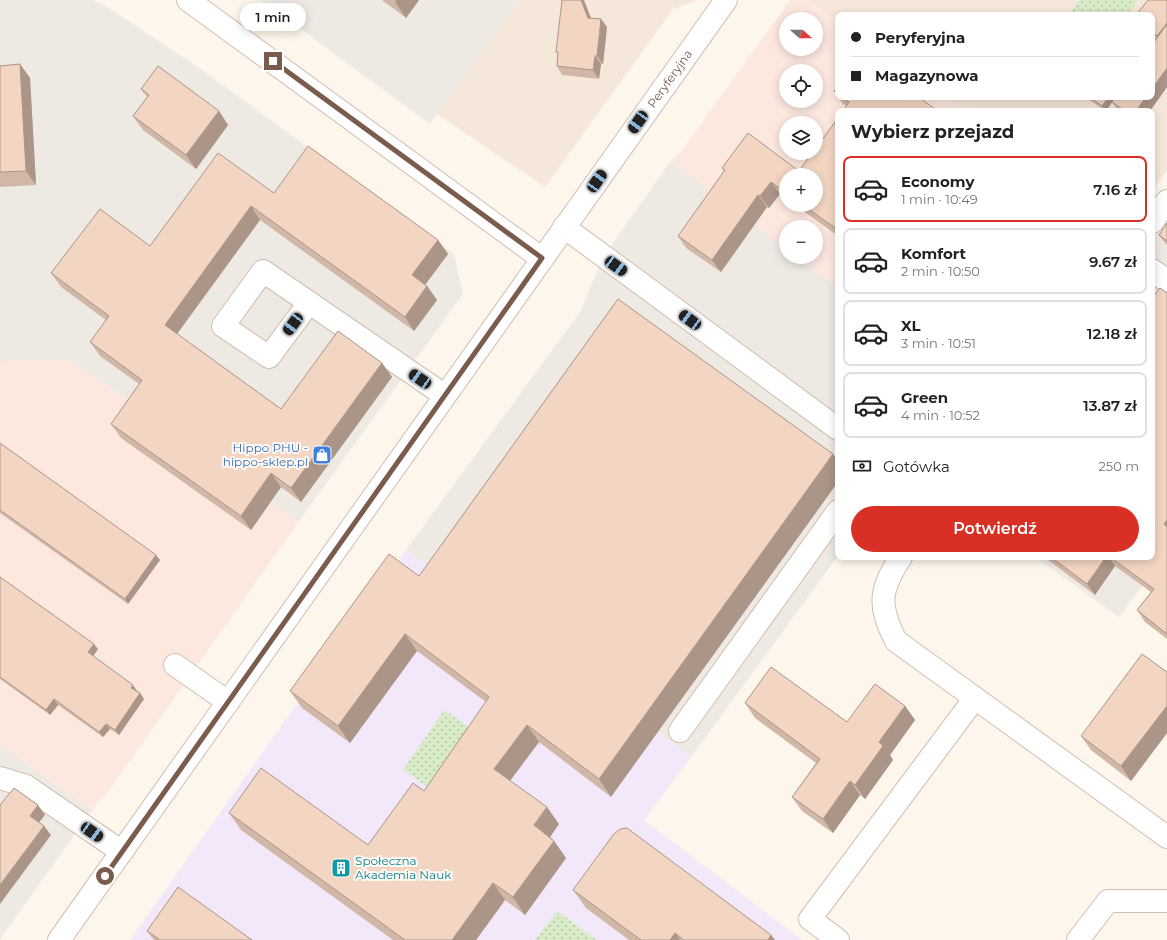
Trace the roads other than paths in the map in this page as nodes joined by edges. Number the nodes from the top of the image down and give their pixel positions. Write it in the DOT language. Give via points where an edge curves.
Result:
graph roads {
  1 [pos="188,0"];
  2 [pos="726,0"];
  3 [pos="1167,201"];
  4 [pos="1155,218"];
  5 [pos="564,228"];
  6 [pos="542,258"];
  7 [pos="1155,272"];
  8 [pos="1167,281"];
  9 [pos="309,303"];
  10 [pos="444,395"];
  11 [pos="835,427"];
  12 [pos="835,515"];
  13 [pos="899,560"];
  14 [pos="175,665"];
  15 [pos="975,698"];
  16 [pos="228,702"];
  17 [pos="680,731"];
  18 [pos="0,778"];
  19 [pos="1167,837"];
  20 [pos="122,852"];
  21 [pos="1167,903"];
  22 [pos="59,940"];
  23 [pos="838,940"];
  24 [pos="1078,940"];
  1 -- 6 [label="street"];
  2 -- 5 [label="street, Peryferyjna"];
  3 -- 4 [label="street"];
  5 -- 6 [label="street, Peryferyjna"];
  5 -- 11 [label="street"];
  6 -- 10 [label="street, Peryferyjna"];
  7 -- 8 [label="street"];
  9 -- 10 [label="street"];
  10 -- 16 [label="street, Peryferyjna"];
  12 -- 17 [label="street"];
  13 -- 15 [label="street" via="890,574 882,595 887,622 896,641"];
  14 -- 16 [label="street"];
  15 -- 19 [label="street"];
  15 -- 23 [label="street" via="810,919"];
  16 -- 20 [label="street, Peryferyjna"];
  18 -- 20 [label="street" via="26,786"];
  20 -- 22 [label="street, Peryferyjna"];
  21 -- 24 [label="street" via="1108,901"];
}
